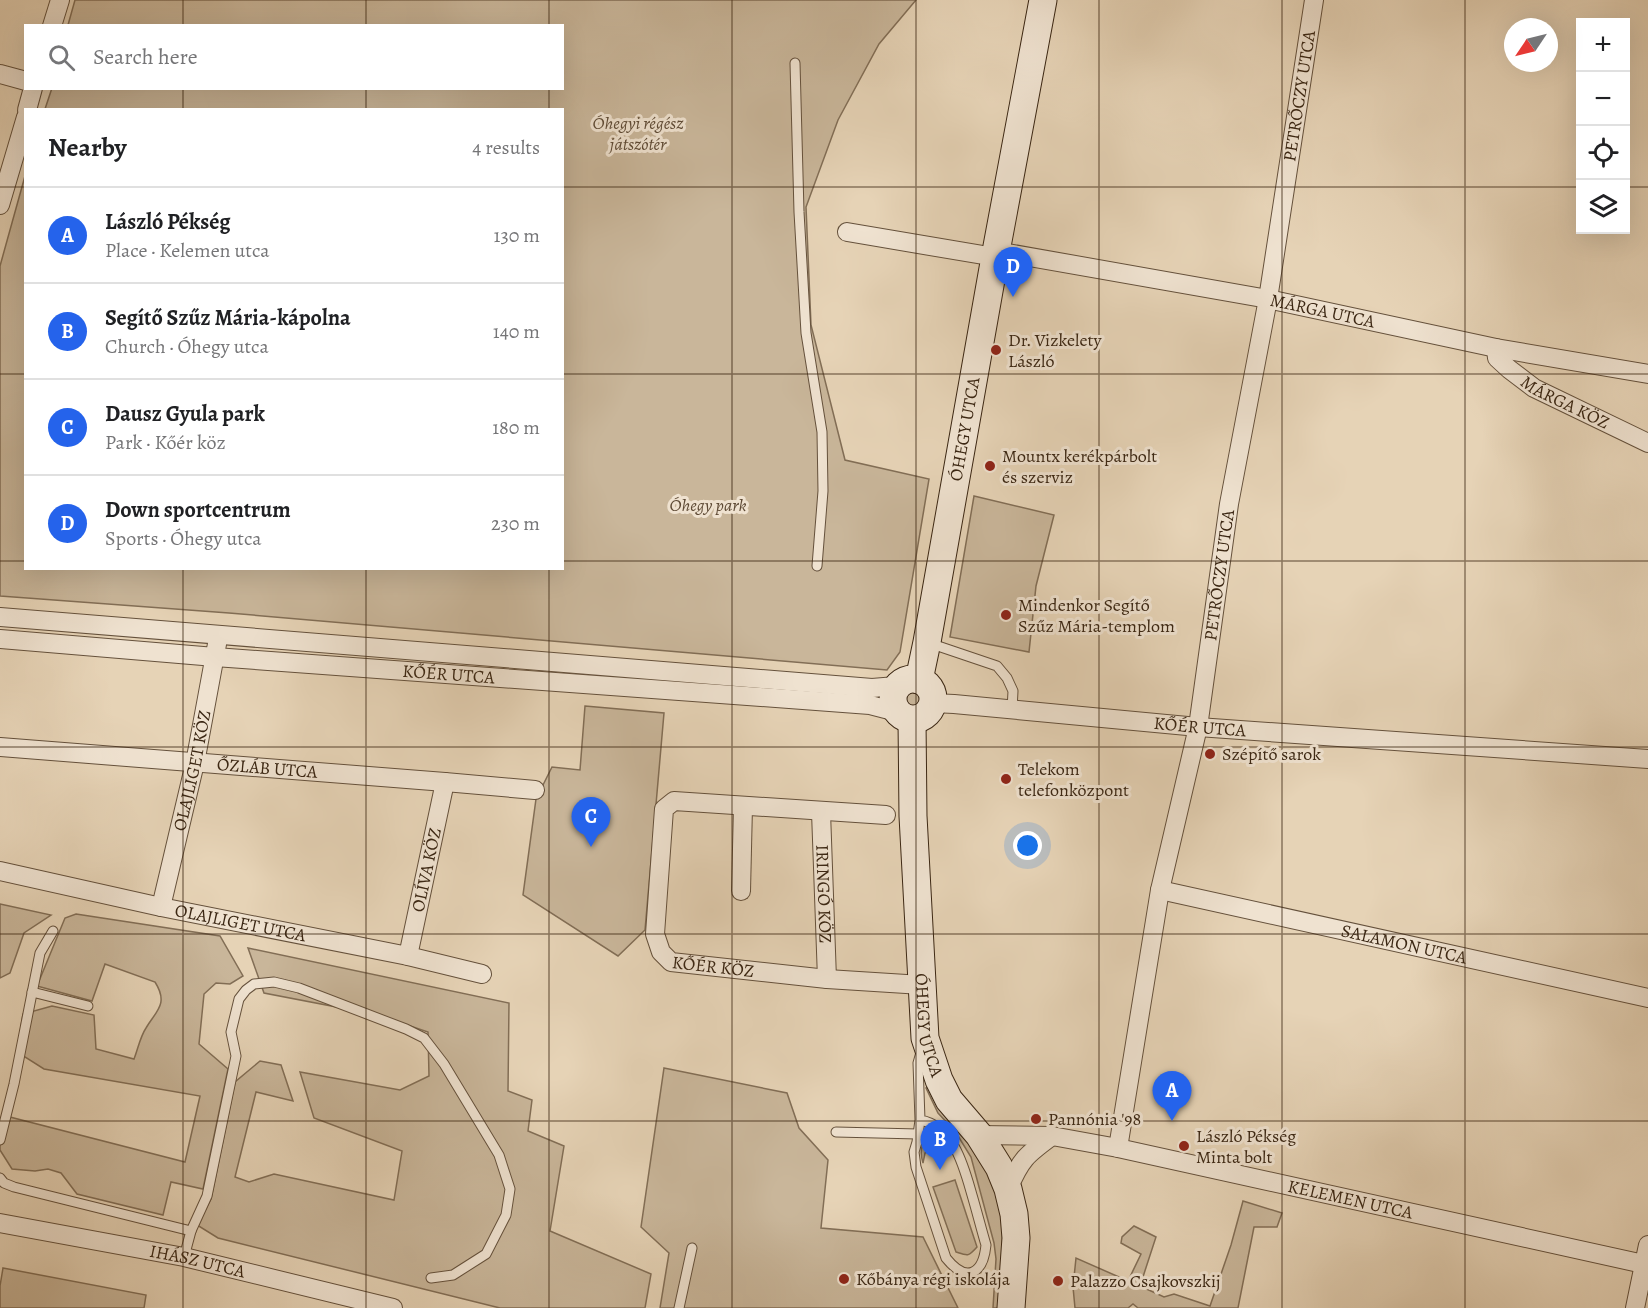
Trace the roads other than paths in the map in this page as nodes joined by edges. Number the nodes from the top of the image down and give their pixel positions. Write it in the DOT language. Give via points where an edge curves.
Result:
graph roads {
  1 [pos="60,0"];
  2 [pos="1043,0"];
  3 [pos="1314,0"];
  4 [pos="53,24"];
  5 [pos="795,63"];
  6 [pos="0,74"];
  7 [pos="24,80"];
  8 [pos="32,90"];
  9 [pos="28,108"];
  10 [pos="24,124"];
  11 [pos="0,205"];
  12 [pos="847,232"];
  13 [pos="996,254"];
  14 [pos="1268,299"];
  15 [pos="1496,348"];
  16 [pos="1648,374"];
  17 [pos="1648,443"];
  18 [pos="817,566"];
  19 [pos="0,617"];
  20 [pos="218,635"];
  21 [pos="0,639"];
  22 [pos="927,642"];
  23 [pos="216,657"];
  24 [pos="911,700"];
  25 [pos="1012,710"];
  26 [pos="1198,727"];
  27 [pos="0,747"];
  28 [pos="1648,759"];
  29 [pos="195,763"];
  30 [pos="445,782"];
  31 [pos="535,790"];
  32 [pos="742,806"];
  33 [pos="821,812"];
  34 [pos="886,815"];
  35 [pos="0,871"];
  36 [pos="1160,890"];
  37 [pos="741,891"];
  38 [pos="161,907"];
  39 [pos="53,931"];
  40 [pos="408,956"];
  41 [pos="482,974"];
  42 [pos="826,978"];
  43 [pos="922,984"];
  44 [pos="32,992"];
  45 [pos="1648,998"];
  46 [pos="88,1006"];
  47 [pos="925,1038"];
  48 [pos="920,1120"];
  49 [pos="836,1132"];
  50 [pos="918,1134"];
  51 [pos="980,1135"];
  52 [pos="1052,1136"];
  53 [pos="0,1140"];
  54 [pos="1118,1148"];
  55 [pos="0,1178"];
  56 [pos="1008,1189"];
  57 [pos="0,1223"];
  58 [pos="191,1231"];
  59 [pos="1648,1245"];
  60 [pos="692,1248"];
  61 [pos="184,1257"];
  62 [pos="1646,1265"];
  63 [pos="431,1278"];
  64 [pos="389,1307"];
  65 [pos="679,1308"];
  66 [pos="1011,1308"];
  67 [pos="1635,1308"];
  1 -- 4 [label="street"];
  2 -- 13 [label="street, ÓHEGY UTCA"];
  3 -- 14 [label="street, PETRŐCZY UTCA"];
  5 -- 18 [label="lane" via="806,333 822,432 823,491"];
  6 -- 7 [label="street"];
  8 -- 9 [label="street"];
  10 -- 11 [label="street"];
  12 -- 13 [label="street, MÁRGA UTCA"];
  13 -- 14 [label="street, MÁRGA UTCA"];
  13 -- 22 [label="street, ÓHEGY UTCA"];
  14 -- 15 [label="street, MÁRGA UTCA"];
  14 -- 26 [label="street, PETRŐCZY UTCA" via="1229,504"];
  15 -- 16 [label="street, MÁRGA UTCA"];
  15 -- 17 [label="street, MÁRGA KÖZ" via="1497,358 1534,388"];
  19 -- 20 [label="street, KŐÉR UTCA"];
  20 -- 23 [label="street, OLAJLIGET KÖZ"];
  20 -- 24 [label="street, KŐÉR UTCA" via="872,688"];
  21 -- 23 [label="street, KŐÉR UTCA"];
  22 -- 24 [label="street, ÓHEGY UTCA"];
  22 -- 25 [label="lane" via="997,666 1013,691"];
  23 -- 24 [label="street, KŐÉR UTCA" via="870,705"];
  23 -- 29 [label="street, OLAJLIGET KÖZ"];
  24 -- 25 [label="street, KŐÉR UTCA"];
  24 -- 43 [label="street, ÓHEGY UTCA"];
  25 -- 26 [label="street, KŐÉR UTCA"];
  26 -- 28 [label="street, KŐÉR UTCA"];
  26 -- 36 [label="street, PETRŐCZY UTCA"];
  27 -- 29 [label="street, ŐZLÁB UTCA"];
  29 -- 30 [label="street, ŐZLÁB UTCA"];
  29 -- 38 [label="street, OLAJLIGET KÖZ"];
  30 -- 31 [label="street, ŐZLÁB UTCA"];
  30 -- 40 [label="street, OLÍVA KÖZ"];
  32 -- 33 [label="street, KŐÉR KÖZ"];
  32 -- 37 [label="street"];
  32 -- 42 [label="street, KŐÉR KÖZ" via="674,801 664,809 655,934 661,952 671,962"];
  33 -- 34 [label="street, KŐÉR KÖZ"];
  33 -- 42 [label="street, IRINGÓ KÖZ"];
  35 -- 38 [label="street, OLAJLIGET UTCA"];
  36 -- 45 [label="street, SALAMON UTCA"];
  36 -- 54 [label="street, PETRŐCZY UTCA"];
  38 -- 40 [label="street, OLAJLIGET UTCA"];
  39 -- 44 [label="lane" via="40,953"];
  40 -- 41 [label="street, OLAJLIGET UTCA"];
  42 -- 43 [label="street, KŐÉR KÖZ"];
  43 -- 47 [label="street, ÓHEGY UTCA"];
  44 -- 46 [label="lane"];
  44 -- 53 [label="lane"];
  47 -- 48 [label="lane" via="918,1063"];
  47 -- 51 [label="street, ÓHEGY UTCA" via="950,1100"];
  48 -- 50 [label="lane"];
  48 -- 50 [label="lane" via="931,1122 943,1133 961,1158 986,1245 981,1266 973,1271 964,1273 946,1258 916,1167"];
  49 -- 50 [label="lane"];
  51 -- 52 [label="street, KELEMEN UTCA"];
  51 -- 56 [label="street, ÓHEGY UTCA"];
  52 -- 54 [label="street, KELEMEN UTCA"];
  52 -- 56 [label="street" via="1023,1158"];
  54 -- 62 [label="street, KELEMEN UTCA"];
  55 -- 58 [label="lane" via="14,1187"];
  56 -- 66 [label="street, ÓHEGY UTCA" via="1016,1238"];
  57 -- 61 [label="street, IHÁSZ UTCA"];
  58 -- 61 [label="lane"];
  58 -- 63 [label="lane" via="207,1196 236,1056 231,1032 239,999 254,984 274,982 299,988 424,1038 499,1155 510,1189 506,1215 486,1254 453,1275"];
  59 -- 62 [label="street"];
  60 -- 65 [label="lane"];
  61 -- 64 [label="street, IHÁSZ UTCA"];
  62 -- 67 [label="street"];
}
